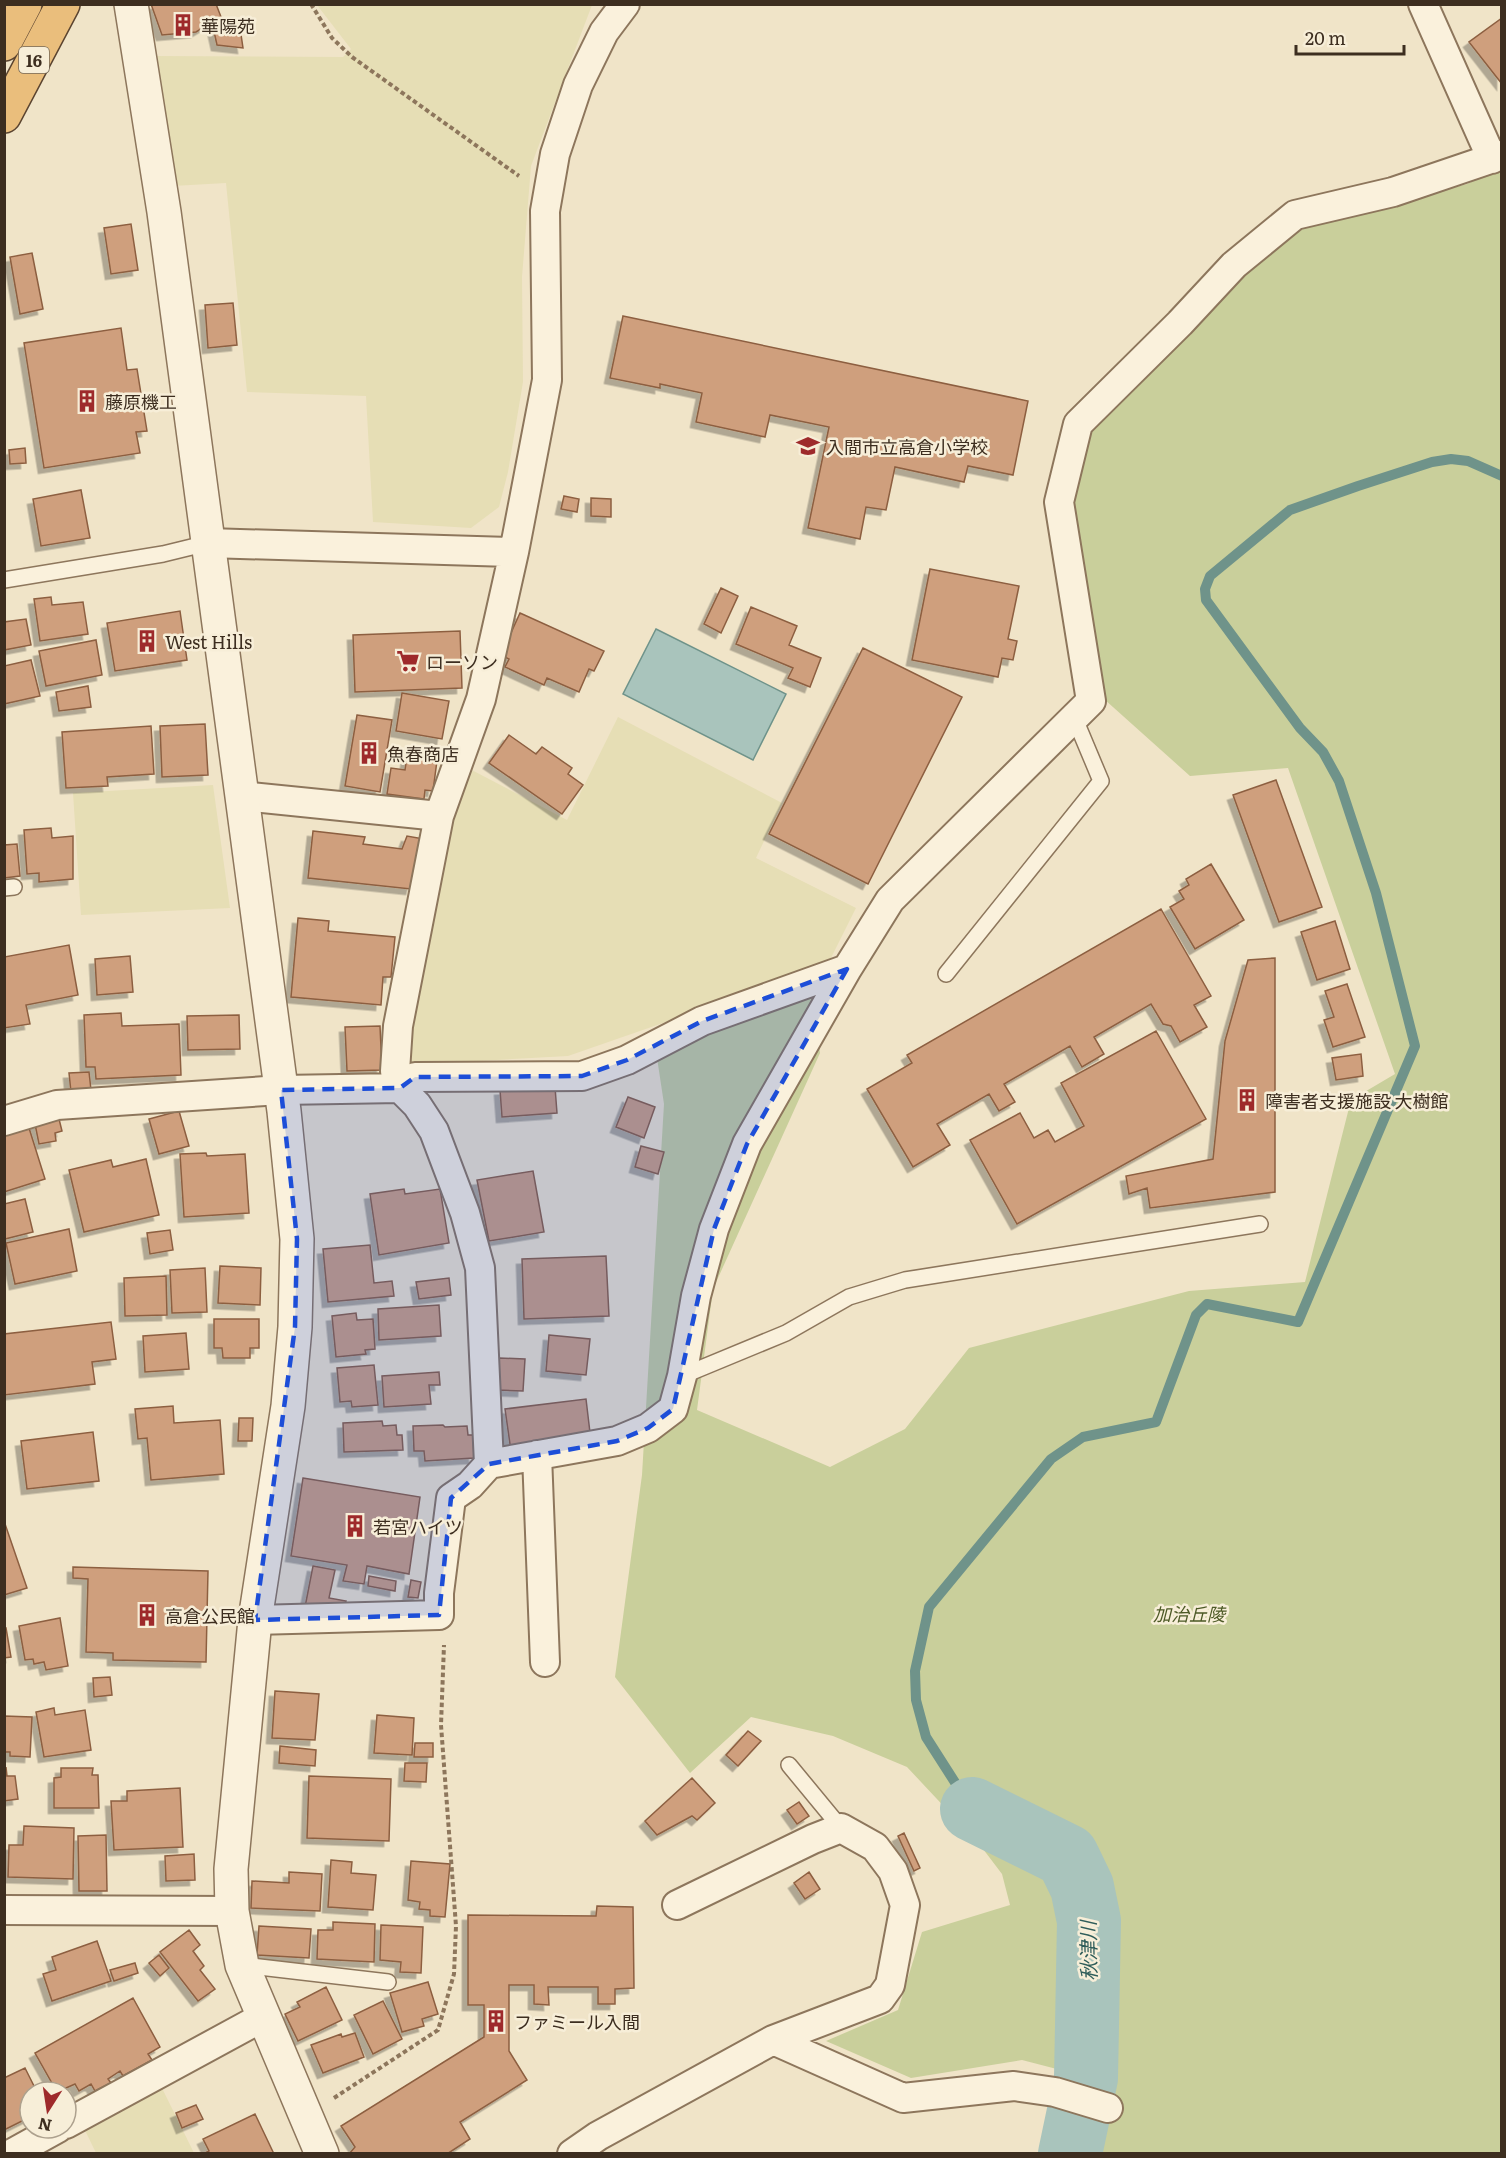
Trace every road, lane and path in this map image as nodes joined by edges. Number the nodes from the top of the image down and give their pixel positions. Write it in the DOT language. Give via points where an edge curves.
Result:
graph roads {
  1 [pos="26,4"];
  2 [pos="63,4"];
  3 [pos="131,4"];
  4 [pos="311,4"];
  5 [pos="626,4"];
  6 [pos="1423,4"];
  7 [pos="4,44"];
  8 [pos="4,116"];
  9 [pos="1496,157"];
  10 [pos="549,186"];
  11 [pos="208,543"];
  12 [pos="514,552"];
  13 [pos="4,580"];
  14 [pos="1075,719"];
  15 [pos="242,796"];
  16 [pos="439,816"];
  17 [pos="847,969"];
  18 [pos="946,974"];
  19 [pos="400,1088"];
  20 [pos="281,1090"];
  21 [pos="4,1121"];
  22 [pos="1260,1224"];
  23 [pos="682,1376"];
  24 [pos="537,1455"];
  25 [pos="489,1464"];
  26 [pos="439,1615"];
  27 [pos="255,1620"];
  28 [pos="545,1662"];
  29 [pos="789,1765"];
  30 [pos="841,1828"];
  31 [pos="677,1905"];
  32 [pos="4,1910"];
  33 [pos="232,1911"];
  34 [pos="242,1965"];
  35 [pos="388,1982"];
  36 [pos="263,2017"];
  37 [pos="773,2040"];
  38 [pos="1108,2108"];
  39 [pos="306,2116"];
  40 [pos="78,2117"];
  41 [pos="36,2140"];
  42 [pos="11,2154"];
  43 [pos="322,2154"];
  44 [pos="572,2154"];
  1 -- 7 [label="highway, 16"];
  2 -- 8 [label="highway, 16"];
  3 -- 11 [label="street" via="164,212"];
  4 -- 10 [label="path" via="332,38 381,80 519,177"];
  5 -- 10 [label="street" via="604,32 578,85 555,154"];
  6 -- 9 [label="street"];
  9 -- 14 [label="street" via="1393,192 1295,215 1234,265 1078,424 1059,502 1091,700"];
  10 -- 12 [label="street" via="545,211 547,380"];
  11 -- 12 [label="street"];
  11 -- 13 [label="lane"];
  11 -- 15 [label="street"];
  12 -- 16 [label="street" via="481,699"];
  14 -- 17 [label="street" via="890,900"];
  14 -- 18 [label="lane" via="1101,781"];
  15 -- 16 [label="street"];
  15 -- 20 [label="street"];
  16 -- 19 [label="street" via="398,1026 395,1071"];
  17 -- 19 [label="street" via="702,1021 627,1060 582,1076 415,1077"];
  17 -- 23 [label="street" via="747,1144 714,1229 696,1296"];
  19 -- 20 [label="street"];
  19 -- 25 [label="street" via="434,1131 465,1213 480,1268"];
  20 -- 21 [label="street" via="57,1105"];
  20 -- 27 [label="street" via="297,1239 295,1326 288,1406"];
  22 -- 23 [label="lane" via="905,1280 849,1297 786,1333"];
  23 -- 24 [label="street" via="673,1409 648,1428 617,1441"];
  24 -- 25 [label="street"];
  24 -- 28 [label="street"];
  25 -- 26 [label="street" via="451,1498"];
  26 -- 27 [label="street"];
  26 -- 39 [label="path" via="444,1636 441,1725 456,1926 454,1974 438,2030"];
  27 -- 33 [label="street" via="231,1869"];
  29 -- 30 [label="lane"];
  30 -- 31 [label="street"];
  30 -- 37 [label="street" via="875,1847 893,1871 905,1905 890,1985 880,1999"];
  32 -- 33 [label="street"];
  33 -- 34 [label="street"];
  34 -- 35 [label="lane"];
  34 -- 36 [label="street"];
  36 -- 39 [label="street"];
  36 -- 40 [label="street"];
  37 -- 38 [label="street" via="903,2098 1014,2086 1055,2092"];
  37 -- 44 [label="street"];
  39 -- 43 [label="street"];
  41 -- 42 [label="street"];
}
